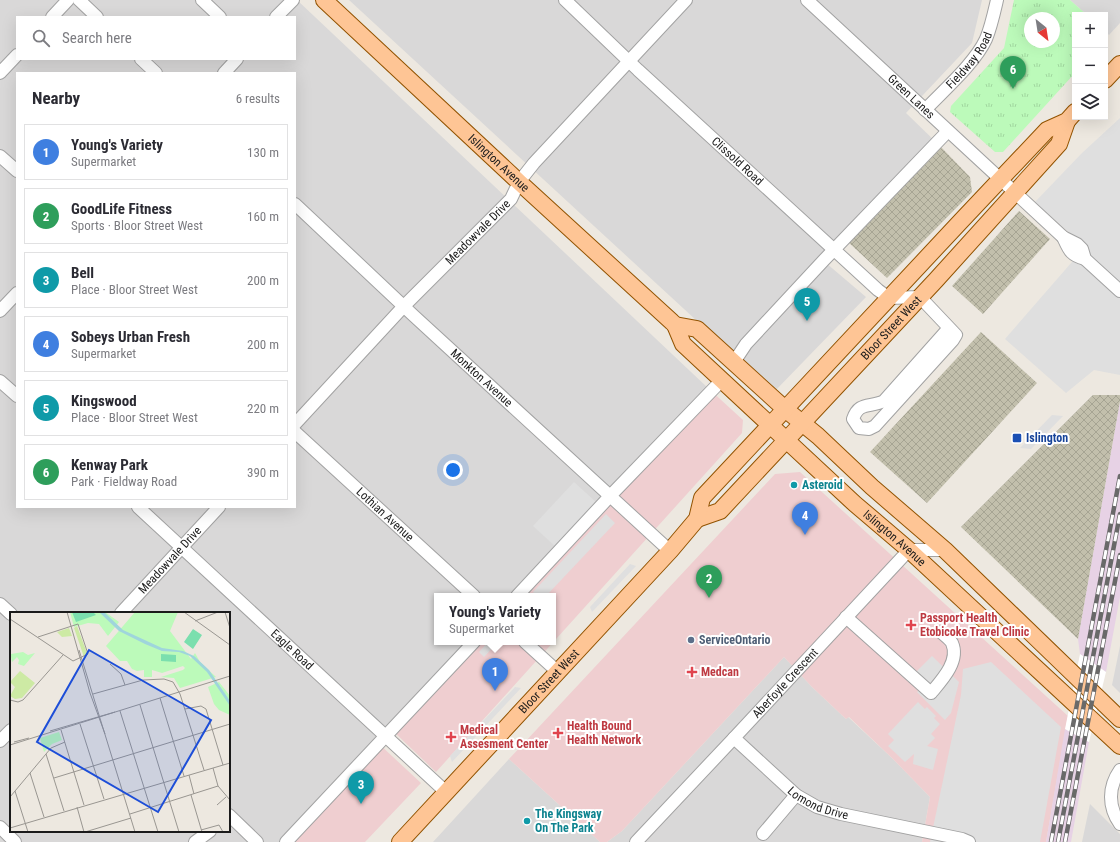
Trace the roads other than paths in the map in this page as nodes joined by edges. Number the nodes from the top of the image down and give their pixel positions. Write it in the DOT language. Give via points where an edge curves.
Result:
graph roads {
  1 [pos="68,0"];
  2 [pos="79,0"];
  3 [pos="202,0"];
  4 [pos="293,0"];
  5 [pos="324,0"];
  6 [pos="565,0"];
  7 [pos="686,0"];
  8 [pos="807,0"];
  9 [pos="997,0"];
  10 [pos="53,16"];
  11 [pos="96,16"];
  12 [pos="219,16"];
  13 [pos="277,16"];
  14 [pos="16,56"];
  15 [pos="142,60"];
  16 [pos="236,60"];
  17 [pos="629,62"];
  18 [pos="1120,64"];
  19 [pos="155,72"];
  20 [pos="225,72"];
  21 [pos="0,73"];
  22 [pos="1108,77"];
  23 [pos="925,110"];
  24 [pos="1071,117"];
  25 [pos="948,130"];
  26 [pos="0,156"];
  27 [pos="16,171"];
  28 [pos="1001,179"];
  29 [pos="518,182"];
  30 [pos="1015,192"];
  31 [pos="296,205"];
  32 [pos="834,249"];
  33 [pos="1120,291"];
  34 [pos="16,294"];
  35 [pos="920,297"];
  36 [pos="889,298"];
  37 [pos="404,306"];
  38 [pos="0,311"];
  39 [pos="675,325"];
  40 [pos="953,331"];
  41 [pos="734,362"];
  42 [pos="722,380"];
  43 [pos="0,381"];
  44 [pos="16,395"];
  45 [pos="785,409"];
  46 [pos="296,423"];
  47 [pos="802,423"];
  48 [pos="771,425"];
  49 [pos="296,433"];
  50 [pos="787,440"];
  51 [pos="872,487"];
  52 [pos="611,495"];
  53 [pos="855,504"];
  54 [pos="139,508"];
  55 [pos="218,508"];
  56 [pos="698,519"];
  57 [pos="182,547"];
  58 [pos="909,550"];
  59 [pos="945,550"];
  60 [pos="670,551"];
  61 [pos="471,593"];
  62 [pos="520,593"];
  63 [pos="0,604"];
  64 [pos="122,612"];
  65 [pos="10,613"];
  66 [pos="846,617"];
  67 [pos="941,632"];
  68 [pos="471,645"];
  69 [pos="528,645"];
  70 [pos="558,672"];
  71 [pos="1120,719"];
  72 [pos="10,731"];
  73 [pos="386,736"];
  74 [pos="734,738"];
  75 [pos="0,742"];
  76 [pos="1120,746"];
  77 [pos="1120,770"];
  78 [pos="446,792"];
  79 [pos="796,795"];
  80 [pos="230,816"];
  81 [pos="1120,824"];
  82 [pos="0,827"];
  83 [pos="209,832"];
  84 [pos="926,832"];
  85 [pos="763,834"];
  86 [pos="16,842"];
  87 [pos="196,842"];
  88 [pos="257,842"];
  89 [pos="286,842"];
  90 [pos="400,842"];
  91 [pos="636,842"];
  92 [pos="945,842"];
  93 [pos="969,842"];
  1 -- 10 [label="street"];
  2 -- 11 [label="street"];
  3 -- 12 [label="street"];
  4 -- 13 [label="street"];
  5 -- 29 [label="main road, Islington Avenue"];
  6 -- 17 [label="street, Clissold Road"];
  7 -- 17 [label="street, Meadowvale Drive"];
  8 -- 23 [label="street, Green Lanes"];
  9 -- 23 [label="street, Fieldway Road" via="989,30 980,49"];
  14 -- 21 [label="street"];
  15 -- 19 [label="street"];
  16 -- 20 [label="street"];
  17 -- 29 [label="street, Meadowvale Drive"];
  17 -- 32 [label="street, Clissold Road"];
  18 -- 22 [label="main road"];
  23 -- 25 [label="street, Green Lanes"];
  24 -- 28 [label="main road, Bloor Street West" via="1047,130"];
  24 -- 30 [label="main road, Bloor Street West" via="1059,144"];
  25 -- 28 [label="street, Green Lanes"];
  25 -- 32 [label="street"];
  26 -- 27 [label="street"];
  28 -- 30 [label="street, Green Lanes"];
  28 -- 36 [label="main road, Bloor Street West"];
  29 -- 37 [label="street, Meadowvale Drive" via="511,199"];
  29 -- 39 [label="main road, Islington Avenue"];
  30 -- 33 [label="street, Green Lanes" via="1063,237 1070,252 1085,259"];
  30 -- 35 [label="main road, Bloor Street West"];
  31 -- 37 [label="street, Monkton Avenue"];
  32 -- 36 [label="street, Clissold Road"];
  32 -- 41 [label="street" via="746,344"];
  34 -- 38 [label="street"];
  35 -- 36 [label="street"];
  35 -- 40 [label="street"];
  35 -- 47 [label="main road, Bloor Street West"];
  36 -- 45 [label="main road, Bloor Street West"];
  37 -- 46 [label="street, Meadowvale Drive"];
  37 -- 52 [label="street, Monkton Avenue"];
  39 -- 41 [label="main road, Islington Avenue" via="697,329"];
  39 -- 42 [label="main road, Islington Avenue" via="683,344"];
  40 -- 40 [label="street" via="946,333 884,401 855,412 853,418 859,428 869,429 875,426 953,340"];
  41 -- 45 [label="main road, Islington Avenue"];
  42 -- 48 [label="main road, Islington Avenue"];
  42 -- 52 [label="street"];
  43 -- 44 [label="street"];
  45 -- 47 [label="main road, Islington Avenue"];
  45 -- 48 [label="main road, Bloor Street West"];
  47 -- 50 [label="main road, Bloor Street West"];
  47 -- 51 [label="main road, Islington Avenue"];
  48 -- 50 [label="main road, Islington Avenue"];
  48 -- 56 [label="main road, Bloor Street West" via="702,498"];
  49 -- 61 [label="street, Lothian Avenue"];
  50 -- 53 [label="main road, Islington Avenue"];
  50 -- 56 [label="main road, Bloor Street West" via="720,511"];
  51 -- 53 [label="main road"];
  51 -- 59 [label="main road, Islington Avenue"];
  52 -- 60 [label="street, Monkton Avenue"];
  52 -- 62 [label="street"];
  53 -- 58 [label="main road, Islington Avenue"];
  54 -- 57 [label="street, Eagle Road"];
  55 -- 57 [label="street, Meadowvale Drive"];
  56 -- 60 [label="main road, Bloor Street West"];
  57 -- 64 [label="street, Meadowvale Drive"];
  57 -- 73 [label="street, Eagle Road"];
  58 -- 59 [label="street"];
  58 -- 66 [label="street, Aberfoyle Crescent"];
  58 -- 76 [label="main road, Islington Avenue"];
  59 -- 71 [label="main road, Islington Avenue"];
  60 -- 70 [label="main road, Bloor Street West"];
  63 -- 65 [label="street"];
  66 -- 67 [label="street" via="931,693 948,671 954,655 952,642"];
  66 -- 74 [label="street, Aberfoyle Crescent"];
  68 -- 73 [label="street"];
  69 -- 70 [label="street"];
  70 -- 78 [label="main road, Bloor Street West"];
  72 -- 75 [label="street"];
  73 -- 78 [label="street, Eagle Road"];
  73 -- 89 [label="street"];
  74 -- 79 [label="street, Lomond Drive"];
  74 -- 91 [label="street, Aberfoyle Crescent"];
  77 -- 81 [label="street" via="1113,784 1110,799 1113,812"];
  78 -- 90 [label="main road, Bloor Street West"];
  79 -- 84 [label="street, Lomond Drive" via="817,807 834,812"];
  79 -- 85 [label="street"];
  80 -- 88 [label="street"];
  82 -- 86 [label="street"];
  83 -- 87 [label="street"];
  84 -- 92 [label="street"];
  84 -- 93 [label="street, Lomond Drive" via="962,838"];
}
